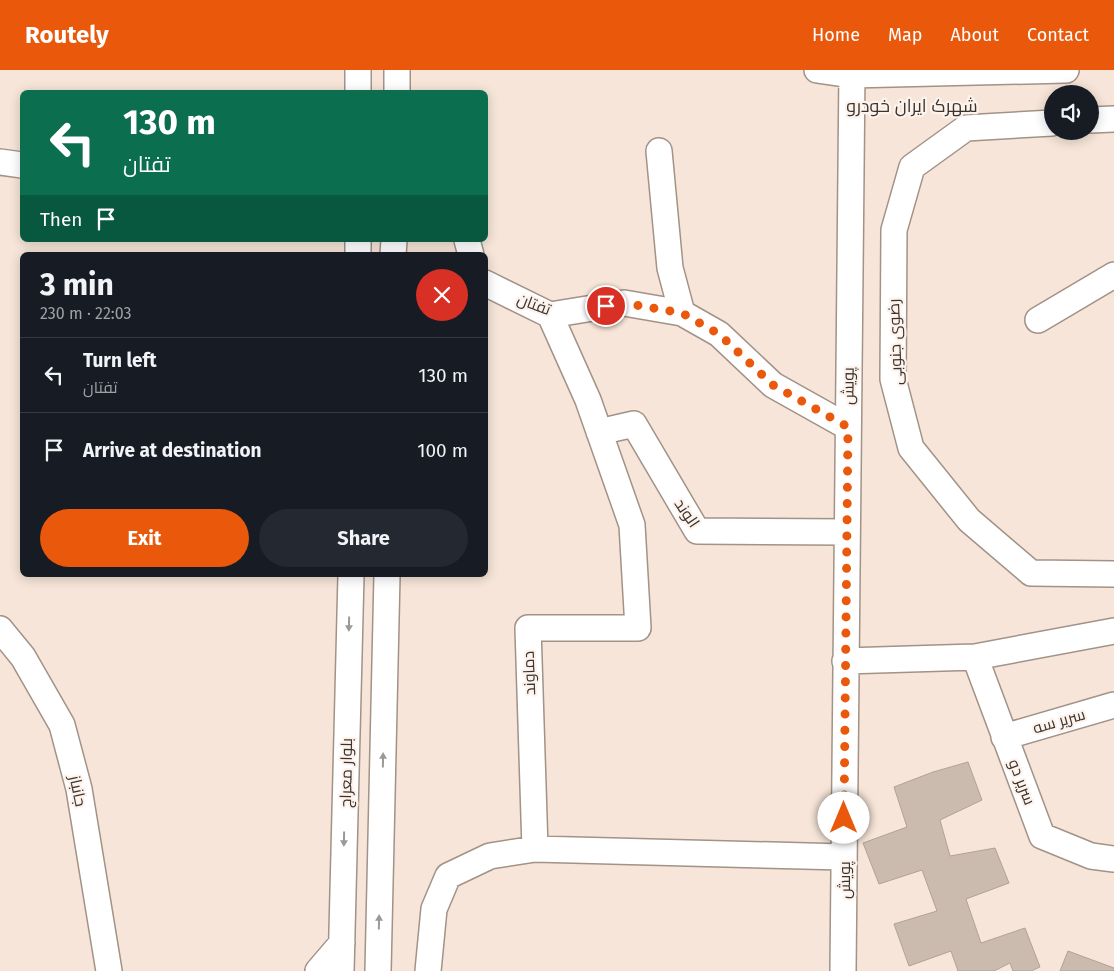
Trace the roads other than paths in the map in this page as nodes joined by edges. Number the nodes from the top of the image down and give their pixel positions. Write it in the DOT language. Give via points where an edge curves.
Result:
graph roads {
  1 [pos="358,70"];
  2 [pos="397,70"];
  3 [pos="818,70"];
  4 [pos="1066,70"];
  5 [pos="852,73"];
  6 [pos="358,90"];
  7 [pos="397,90"];
  8 [pos="1114,119"];
  9 [pos="1099,120"];
  10 [pos="1044,123"];
  11 [pos="659,151"];
  12 [pos="0,162"];
  13 [pos="20,165"];
  14 [pos="1114,275"];
  15 [pos="488,284"];
  16 [pos="682,313"];
  17 [pos="550,315"];
  18 [pos="1038,320"];
  19 [pos="848,427"];
  20 [pos="599,432"];
  21 [pos="847,532"];
  22 [pos="1114,574"];
  23 [pos="350,577"];
  24 [pos="386,577"];
  25 [pos="0,629"];
  26 [pos="1114,631"];
  27 [pos="975,657"];
  28 [pos="845,661"];
  29 [pos="1114,706"];
  30 [pos="1004,737"];
  31 [pos="535,849"];
  32 [pos="844,858"];
  33 [pos="1114,859"];
  34 [pos="342,943"];
  35 [pos="109,971"];
  36 [pos="318,971"];
  37 [pos="342,971"];
  38 [pos="378,971"];
  39 [pos="428,971"];
  40 [pos="843,971"];
  1 -- 6 [label="street"];
  2 -- 7 [label="street"];
  3 -- 5 [label="street"];
  4 -- 5 [label="street"];
  5 -- 19 [label="street, پویش"];
  8 -- 9 [label="street"];
  10 -- 22 [label="street, رضوی جنوبی" via="966,128 912,167 894,230 893,379 911,448 969,520 1031,573"];
  11 -- 16 [label="street" via="670,268"];
  12 -- 13 [label="street"];
  14 -- 18 [label="street"];
  15 -- 17 [label="street, تفتان"];
  16 -- 17 [label="street, تفتان" via="624,303"];
  16 -- 19 [label="street, تفتان" via="719,334 773,385"];
  17 -- 20 [label="street, دماوند"];
  19 -- 21 [label="street, پویش"];
  20 -- 21 [label="street, الوند" via="634,424 696,531"];
  20 -- 31 [label="street, دماوند" via="632,525 638,628 528,628"];
  21 -- 28 [label="street, پویش"];
  23 -- 34 [label="street, بلوار معراج, one-way"];
  38 -- 24 [label="street, one-way"];
  25 -- 35 [label="street, جانباز" via="23,657 62,725 79,789"];
  26 -- 27 [label="street"];
  27 -- 28 [label="street"];
  27 -- 30 [label="street, سریر دو"];
  28 -- 32 [label="street, پویش"];
  29 -- 30 [label="street, سریر سه"];
  30 -- 33 [label="street, سریر دو" via="1042,836 1091,856"];
  31 -- 32 [label="street"];
  31 -- 39 [label="street" via="490,856 448,876 434,909"];
  32 -- 40 [label="street, پویش"];
  34 -- 36 [label="street"];
  34 -- 37 [label="street, بلوار معراج"];
}
